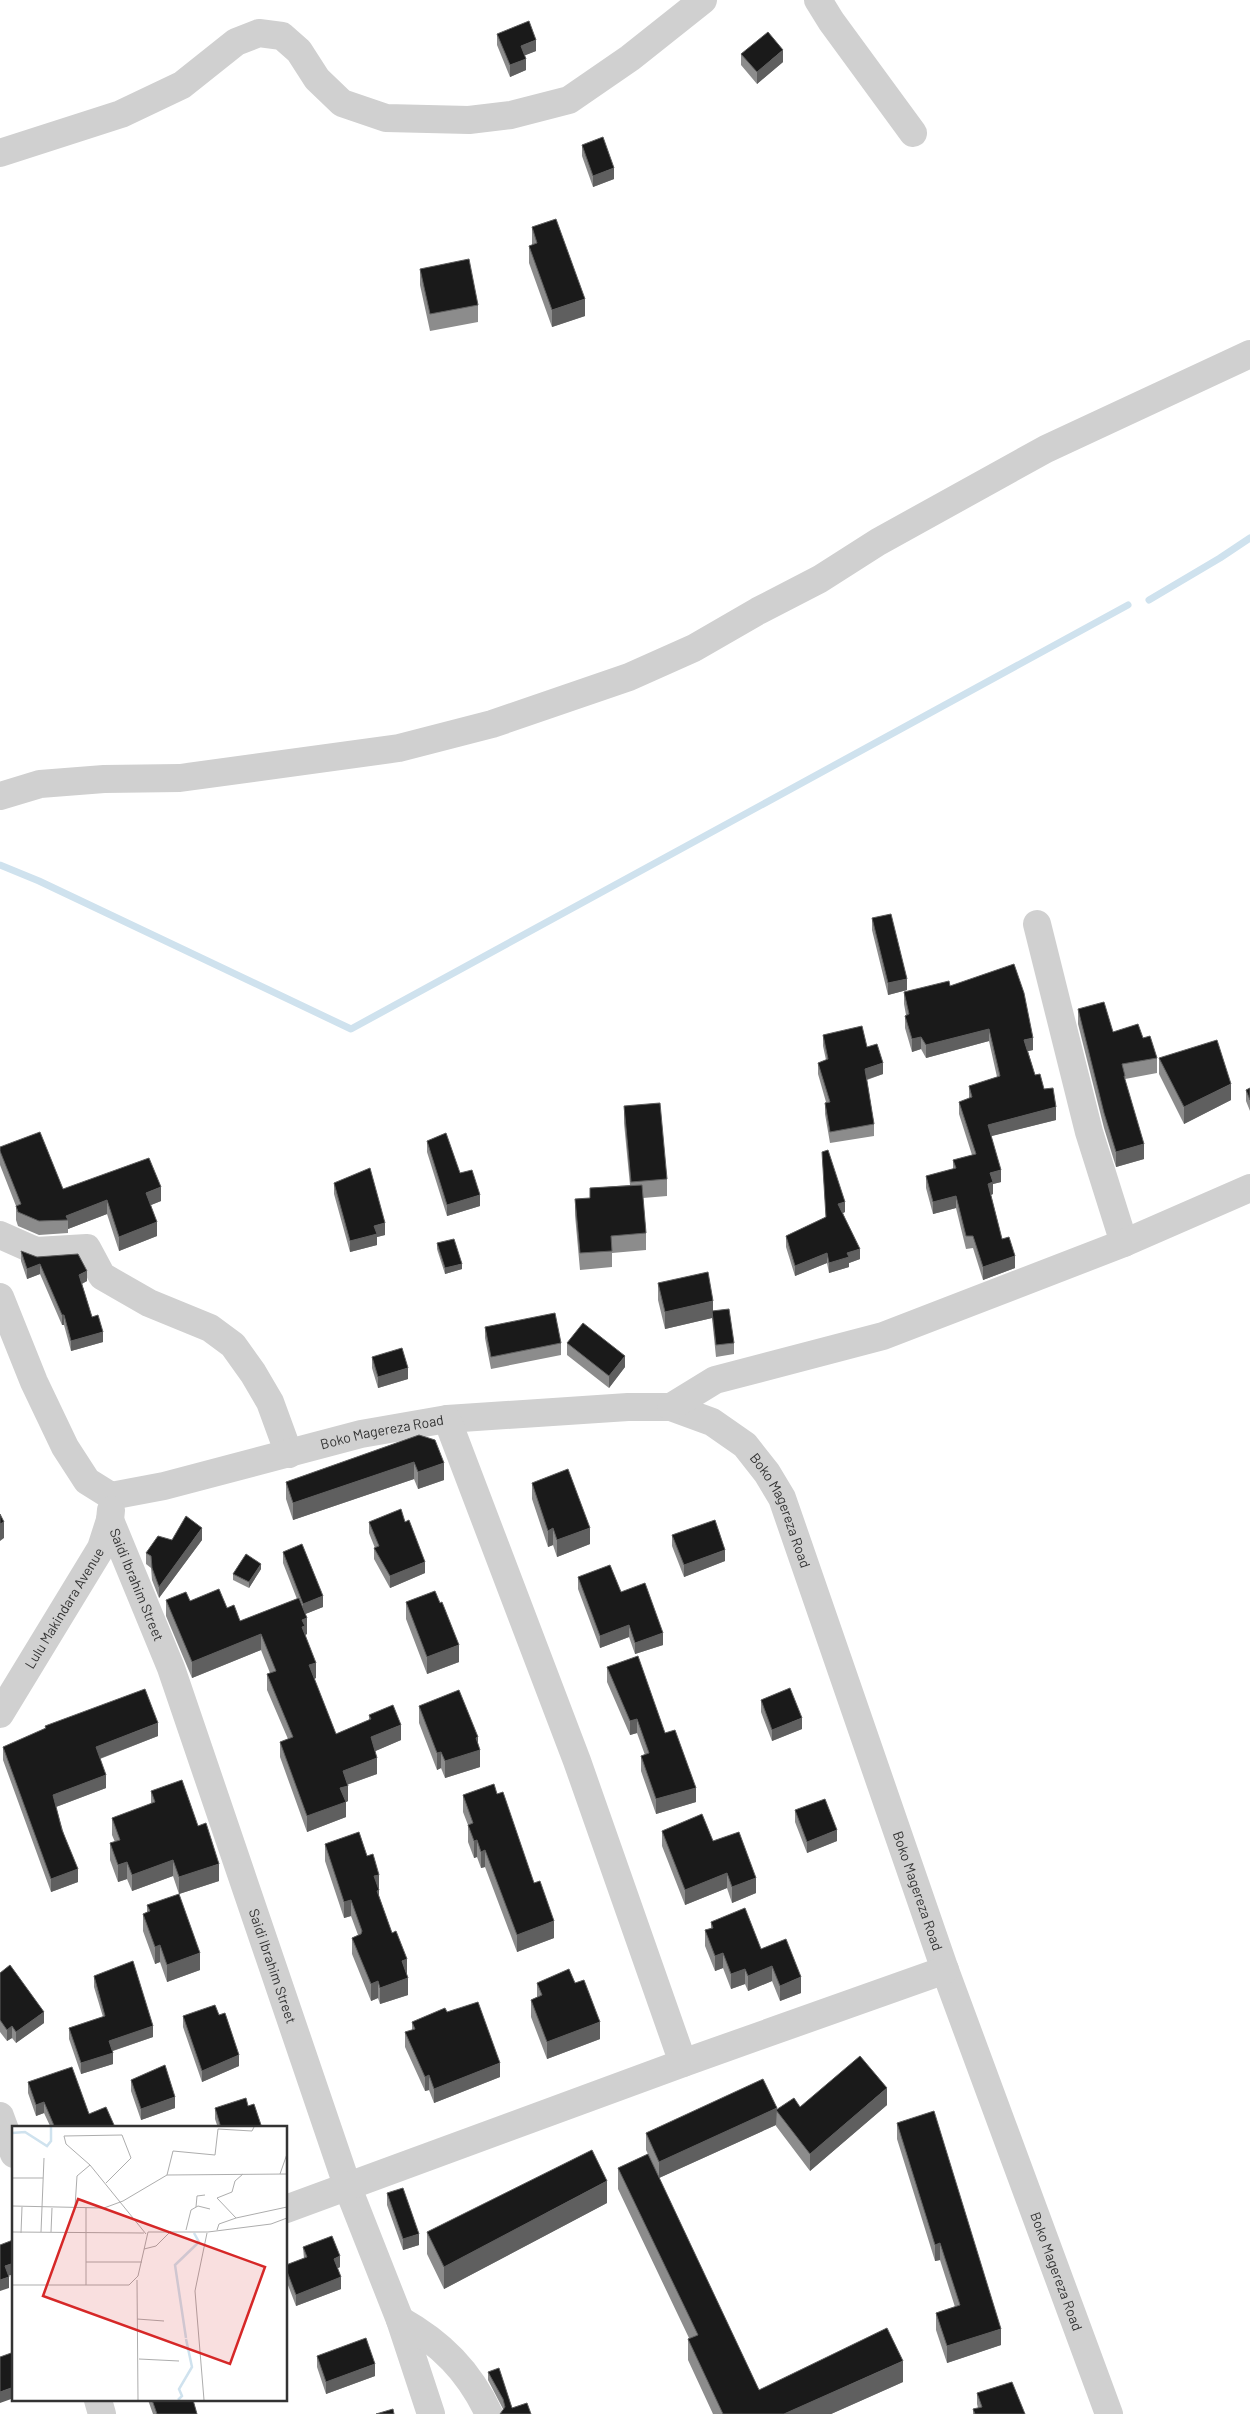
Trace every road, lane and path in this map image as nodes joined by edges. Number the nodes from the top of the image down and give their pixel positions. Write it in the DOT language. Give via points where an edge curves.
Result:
graph roads {
  1 [pos="703,0"];
  2 [pos="818,0"];
  3 [pos="913,133"];
  4 [pos="0,153"];
  5 [pos="1250,354"];
  6 [pos="0,796"];
  7 [pos="1037,924"];
  8 [pos="1250,1188"];
  9 [pos="0,1236"];
  10 [pos="1124,1243"];
  11 [pos="0,1297"];
  12 [pos="671,1407"];
  13 [pos="446,1419"];
  14 [pos="289,1454"];
  15 [pos="111,1508"];
  16 [pos="0,1714"];
  17 [pos="945,1970"];
  18 [pos="682,2063"];
  19 [pos="0,2116"];
  20 [pos="12,2149"];
  21 [pos="348,2188"];
  22 [pos="288,2208"];
  23 [pos="400,2320"];
  24 [pos="431,2414"];
  25 [pos="490,2414"];
  26 [pos="1109,2414"];
  1 -- 4 [label="street" via="630,58 569,100 511,115 469,120 386,118 342,103 317,79 299,51 282,36 260,33 236,42 182,85 121,114"];
  2 -- 3 [label="street"];
  5 -- 6 [label="street" via="1046,449 694,648 629,677 492,724 399,748 180,778 40,784"];
  7 -- 10 [label="street" via="1089,1132"];
  8 -- 10 [label="street"];
  9 -- 14 [label="street" via="36,1251 87,1248 102,1276 149,1303 210,1328 233,1345 270,1402"];
  10 -- 12 [label="street" via="884,1336 715,1380"];
  11 -- 15 [label="street" via="34,1382 65,1447 87,1481"];
  12 -- 13 [label="street, Boko Magereza Road"];
  12 -- 17 [label="street, Boko Magereza Road" via="712,1422 745,1445 782,1498"];
  13 -- 14 [label="street, Boko Magereza Road" via="361,1434"];
  13 -- 18 [label="street" via="577,1762"];
  14 -- 15 [label="street, Boko Magereza Road" via="164,1486"];
  15 -- 16 [label="street, Lulu Makindara Avenue" via="101,1548"];
  15 -- 21 [label="street, Saidi Ibrahim Street" via="171,1668"];
  17 -- 18 [label="street"];
  17 -- 26 [label="street, Boko Magereza Road"];
  18 -- 21 [label="street"];
  19 -- 20 [label="street"];
  21 -- 22 [label="street"];
  21 -- 23 [label="street, Saidi Ibrahim Street"];
  23 -- 24 [label="street, Saidi Ibrahim Street"];
  23 -- 25 [label="street" via="424,2333 458,2365 477,2388"];
}
